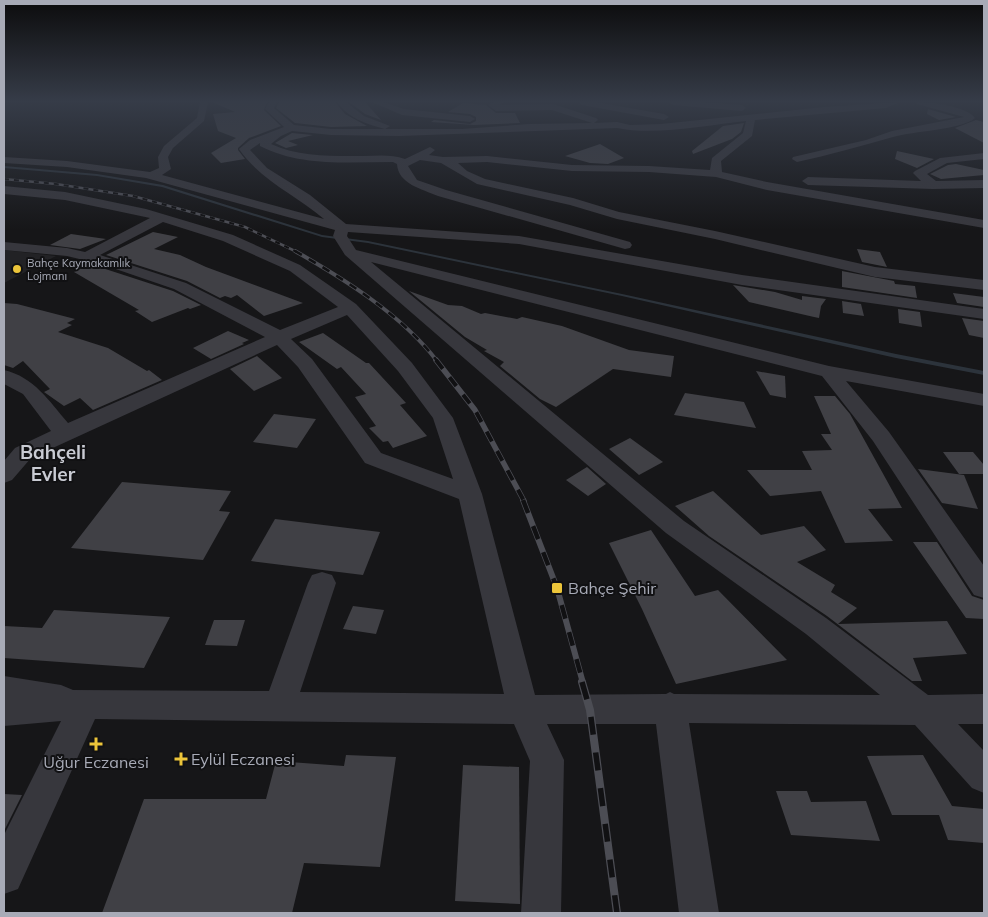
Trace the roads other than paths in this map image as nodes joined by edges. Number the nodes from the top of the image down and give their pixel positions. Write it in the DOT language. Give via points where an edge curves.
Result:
graph roads {
  1 [pos="170,145"];
  2 [pos="247,145"];
  3 [pos="265,145"];
  4 [pos="735,145"];
  5 [pos="857,145"];
  6 [pos="4,154"];
  7 [pos="441,154"];
  8 [pos="984,156"];
  9 [pos="797,159"];
  10 [pos="4,160"];
  11 [pos="406,163"];
  12 [pos="936,165"];
  13 [pos="166,169"];
  14 [pos="961,169"];
  15 [pos="716,174"];
  16 [pos="152,176"];
  17 [pos="743,180"];
  18 [pos="933,184"];
  19 [pos="984,184"];
  20 [pos="4,190"];
  21 [pos="23,191"];
  22 [pos="4,200"];
  23 [pos="984,211"];
  24 [pos="919,212"];
  25 [pos="161,218"];
  26 [pos="984,224"];
  27 [pos="345,241"];
  28 [pos="4,246"];
  29 [pos="88,256"];
  30 [pos="700,272"];
  31 [pos="984,285"];
  32 [pos="350,308"];
  33 [pos="984,314"];
  34 [pos="279,337"];
  35 [pos="829,372"];
  36 [pos="4,376"];
  37 [pos="984,400"];
  38 [pos="64,433"];
  39 [pos="13,453"];
  40 [pos="4,475"];
  41 [pos="470,494"];
  42 [pos="322,583"];
  43 [pos="984,587"];
  44 [pos="4,690"];
  45 [pos="86,704"];
  46 [pos="280,705"];
  47 [pos="670,707"];
  48 [pos="523,709"];
  49 [pos="984,709"];
  50 [pos="923,710"];
  51 [pos="4,711"];
  52 [pos="984,776"];
  53 [pos="4,875"];
  54 [pos="541,913"];
  55 [pos="699,913"];
  1 -- 13 [label="street" via="163,157"];
  2 -- 27 [label="street" via="244,148 249,158 266,175 301,194"];
  3 -- 11 [label="street" via="302,157 394,159"];
  4 -- 15 [label="street" via="716,160"];
  5 -- 9 [label="street"];
  6 -- 13 [label="street"];
  7 -- 11 [label="street" via="418,156"];
  7 -- 15 [label="street" via="572,168"];
  7 -- 31 [label="street" via="463,173 481,182 617,215 875,272"];
  8 -- 12 [label="street" via="944,160"];
  10 -- 16 [label="street" via="67,164"];
  11 -- 30 [label="street" via="402,165 413,182 664,255"];
  12 -- 14 [label="street"];
  12 -- 18 [label="street" via="919,173"];
  13 -- 16 [label="street"];
  13 -- 27 [label="street" via="319,216"];
  15 -- 17 [label="street"];
  16 -- 27 [label="street"];
  17 -- 18 [label="street"];
  17 -- 24 [label="street"];
  18 -- 19 [label="street"];
  20 -- 21 [label="street"];
  21 -- 22 [label="street"];
  21 -- 25 [label="street" via="90,200"];
  23 -- 24 [label="street" via="920,208"];
  24 -- 26 [label="street"];
  25 -- 29 [label="street"];
  25 -- 32 [label="street" via="228,238 295,268"];
  27 -- 30 [label="street" via="519,240"];
  27 -- 35 [label="street"];
  27 -- 50 [label="street" via="676,527 816,626"];
  28 -- 29 [label="street"];
  29 -- 34 [label="street" via="180,286"];
  30 -- 33 [label="street"];
  32 -- 34 [label="street"];
  32 -- 41 [label="street" via="405,367 443,418"];
  34 -- 38 [label="street"];
  34 -- 41 [label="street" via="305,363 373,458"];
  35 -- 37 [label="street"];
  35 -- 43 [label="street" via="882,437"];
  36 -- 38 [label="street" via="30,390"];
  38 -- 39 [label="street"];
  39 -- 40 [label="street"];
  41 -- 48 [label="street"];
  42 -- 46 [label="street"];
  44 -- 45 [label="street"];
  45 -- 46 [label="street"];
  45 -- 51 [label="street"];
  45 -- 53 [label="street"];
  46 -- 48 [label="street"];
  47 -- 48 [label="street"];
  47 -- 50 [label="street"];
  47 -- 55 [label="street"];
  48 -- 54 [label="street" via="548,760"];
  49 -- 50 [label="street"];
  50 -- 52 [label="street"];
}
